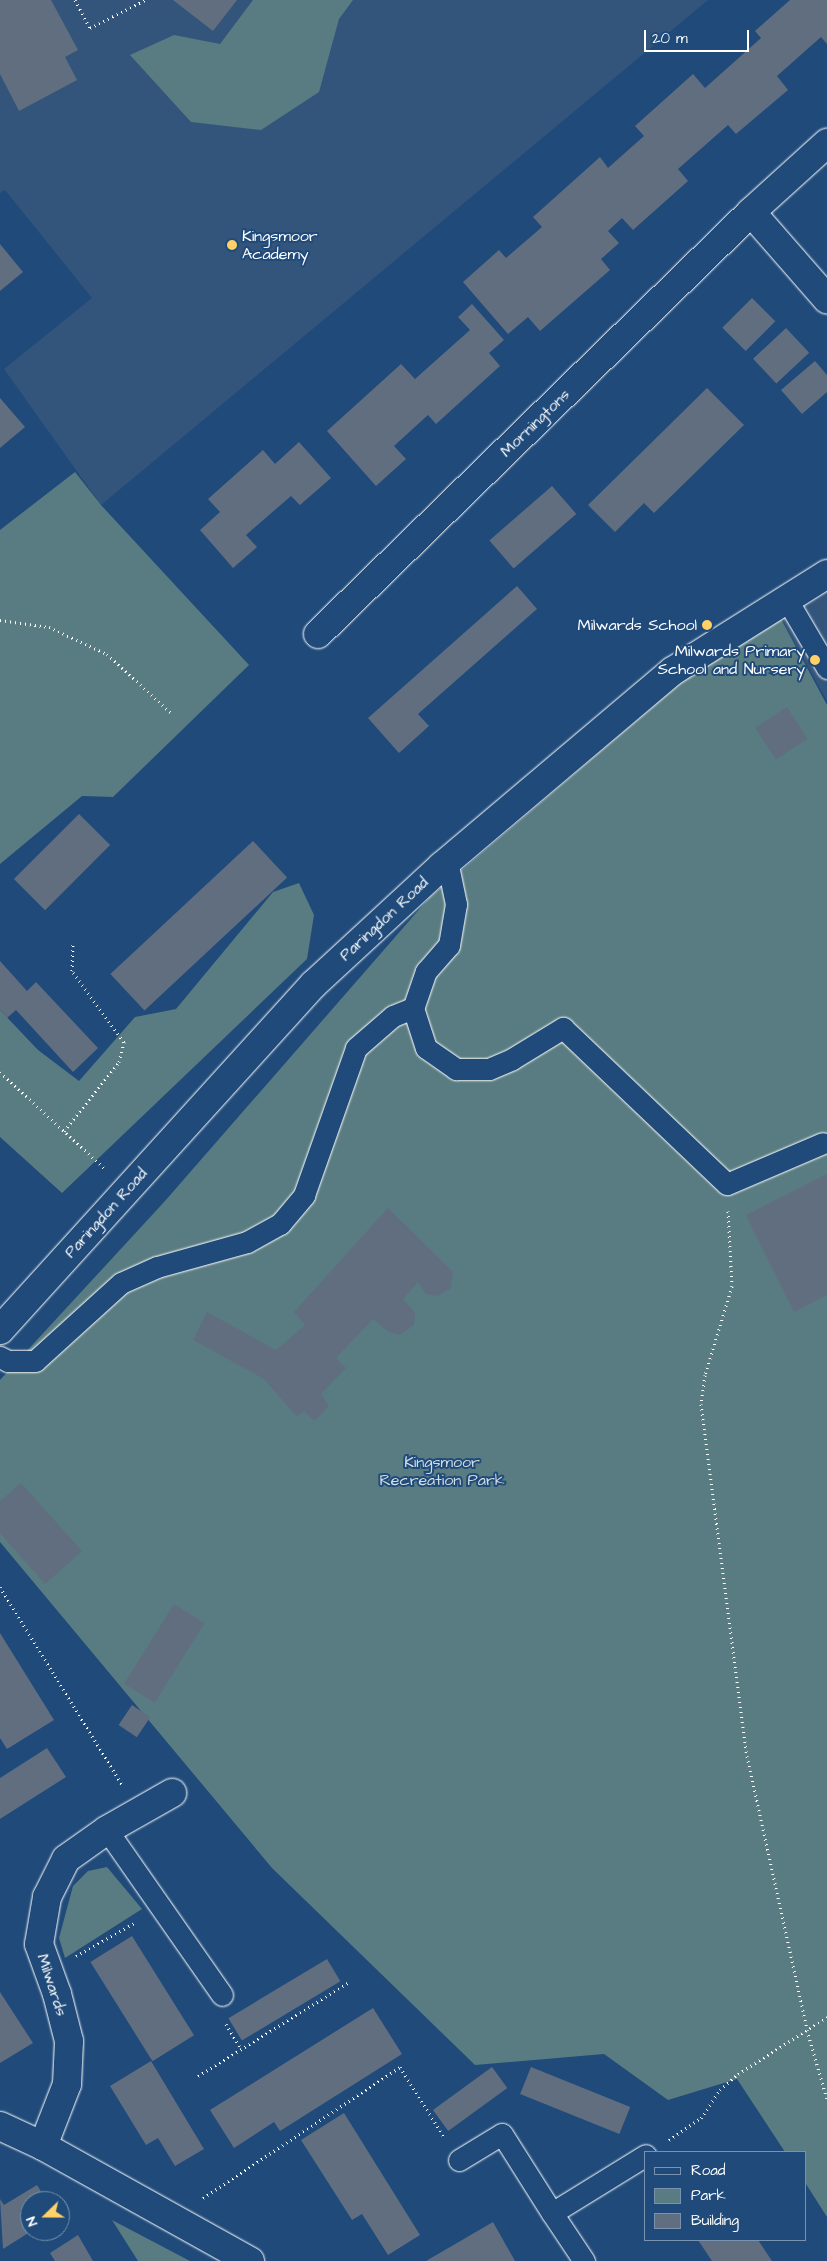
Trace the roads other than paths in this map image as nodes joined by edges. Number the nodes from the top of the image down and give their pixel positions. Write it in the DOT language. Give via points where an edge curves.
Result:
graph roads {
  1 [pos="827,143"];
  2 [pos="751,212"];
  3 [pos="827,299"];
  4 [pos="827,574"];
  5 [pos="787,600"];
  6 [pos="318,634"];
  7 [pos="827,668"];
  8 [pos="447,861"];
  9 [pos="413,1008"];
  10 [pos="823,1143"];
  11 [pos="0,1330"];
  12 [pos="0,1357"];
  13 [pos="172,1792"];
  14 [pos="107,1830"];
  15 [pos="222,1995"];
  16 [pos="0,2126"];
  17 [pos="43,2146"];
  18 [pos="644,2156"];
  19 [pos="459,2160"];
  20 [pos="552,2213"];
  21 [pos="250,2261"];
  22 [pos="584,2261"];
  1 -- 2 [label="street, Morningtons"];
  2 -- 3 [label="street"];
  2 -- 6 [label="street, Morningtons"];
  4 -- 5 [label="street, Paringdon Road"];
  5 -- 7 [label="lane"];
  5 -- 8 [label="street, Paringdon Road" via="673,671"];
  8 -- 9 [label="lane" via="456,904 449,945 426,971"];
  8 -- 11 [label="street, Paringdon Road" via="314,984"];
  9 -- 10 [label="lane" via="426,1048 456,1069 489,1069 563,1028 727,1184"];
  9 -- 12 [label="lane" via="394,1016 356,1048 304,1195 280,1224 247,1242 157,1267 121,1283 35,1361 8,1361"];
  13 -- 14 [label="street, Milwards"];
  14 -- 15 [label="lane"];
  14 -- 17 [label="street, Milwards" via="66,1859 47,1897 39,1944 57,1994 68,2041 67,2084"];
  16 -- 17 [label="street"];
  17 -- 21 [label="street"];
  18 -- 20 [label="lane"];
  19 -- 20 [label="lane" via="502,2134"];
  20 -- 22 [label="lane"];
}
